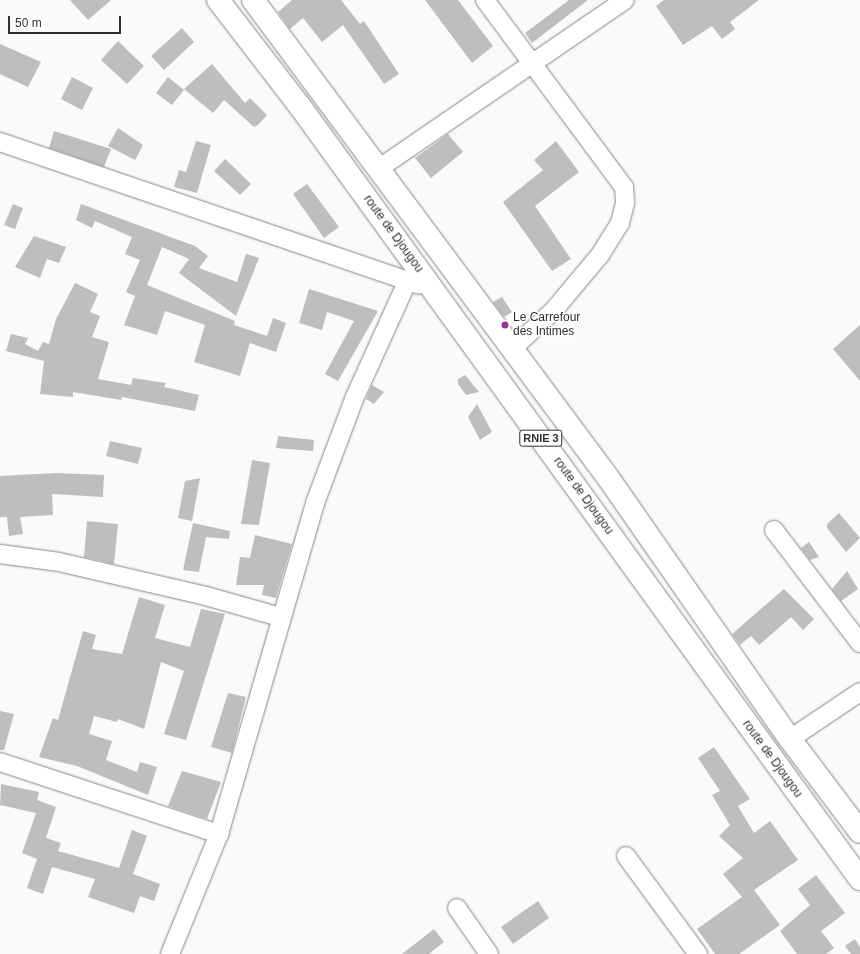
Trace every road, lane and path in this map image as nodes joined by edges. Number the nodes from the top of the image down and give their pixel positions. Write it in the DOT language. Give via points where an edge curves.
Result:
graph roads {
  1 [pos="218,0"];
  2 [pos="253,0"];
  3 [pos="485,0"];
  4 [pos="625,0"];
  5 [pos="531,64"];
  6 [pos="320,90"];
  7 [pos="299,105"];
  8 [pos="0,142"];
  9 [pos="378,169"];
  10 [pos="407,282"];
  11 [pos="433,289"];
  12 [pos="512,348"];
  13 [pos="774,530"];
  14 [pos="0,554"];
  15 [pos="280,617"];
  16 [pos="860,643"];
  17 [pos="860,692"];
  18 [pos="790,739"];
  19 [pos="0,762"];
  20 [pos="860,832"];
  21 [pos="219,834"];
  22 [pos="626,856"];
  23 [pos="860,879"];
  24 [pos="457,908"];
  25 [pos="170,954"];
  26 [pos="489,954"];
  27 [pos="698,954"];
  1 -- 7 [label="highway, route de Djougou / RNIE 3"];
  2 -- 6 [label="highway, RNIE 3"];
  3 -- 5 [label="street"];
  4 -- 5 [label="street"];
  5 -- 9 [label="street"];
  5 -- 12 [label="street" via="624,187 625,203 620,222 600,255 553,311"];
  6 -- 7 [label="highway"];
  6 -- 9 [label="highway, RNIE 3"];
  7 -- 11 [label="highway, route de Djougou / RNIE 3"];
  8 -- 10 [label="street"];
  9 -- 12 [label="highway, RNIE 3"];
  10 -- 11 [label="street"];
  10 -- 15 [label="street" via="354,399 315,503"];
  11 -- 23 [label="highway, route de Djougou / RNIE 3"];
  12 -- 18 [label="highway, RNIE 3"];
  13 -- 16 [label="street"];
  14 -- 15 [label="street" via="59,562 206,596"];
  15 -- 21 [label="street"];
  17 -- 18 [label="street"];
  18 -- 20 [label="highway, RNIE 3"];
  19 -- 21 [label="street"];
  21 -- 25 [label="street"];
  22 -- 27 [label="street"];
  24 -- 26 [label="street"];
}
